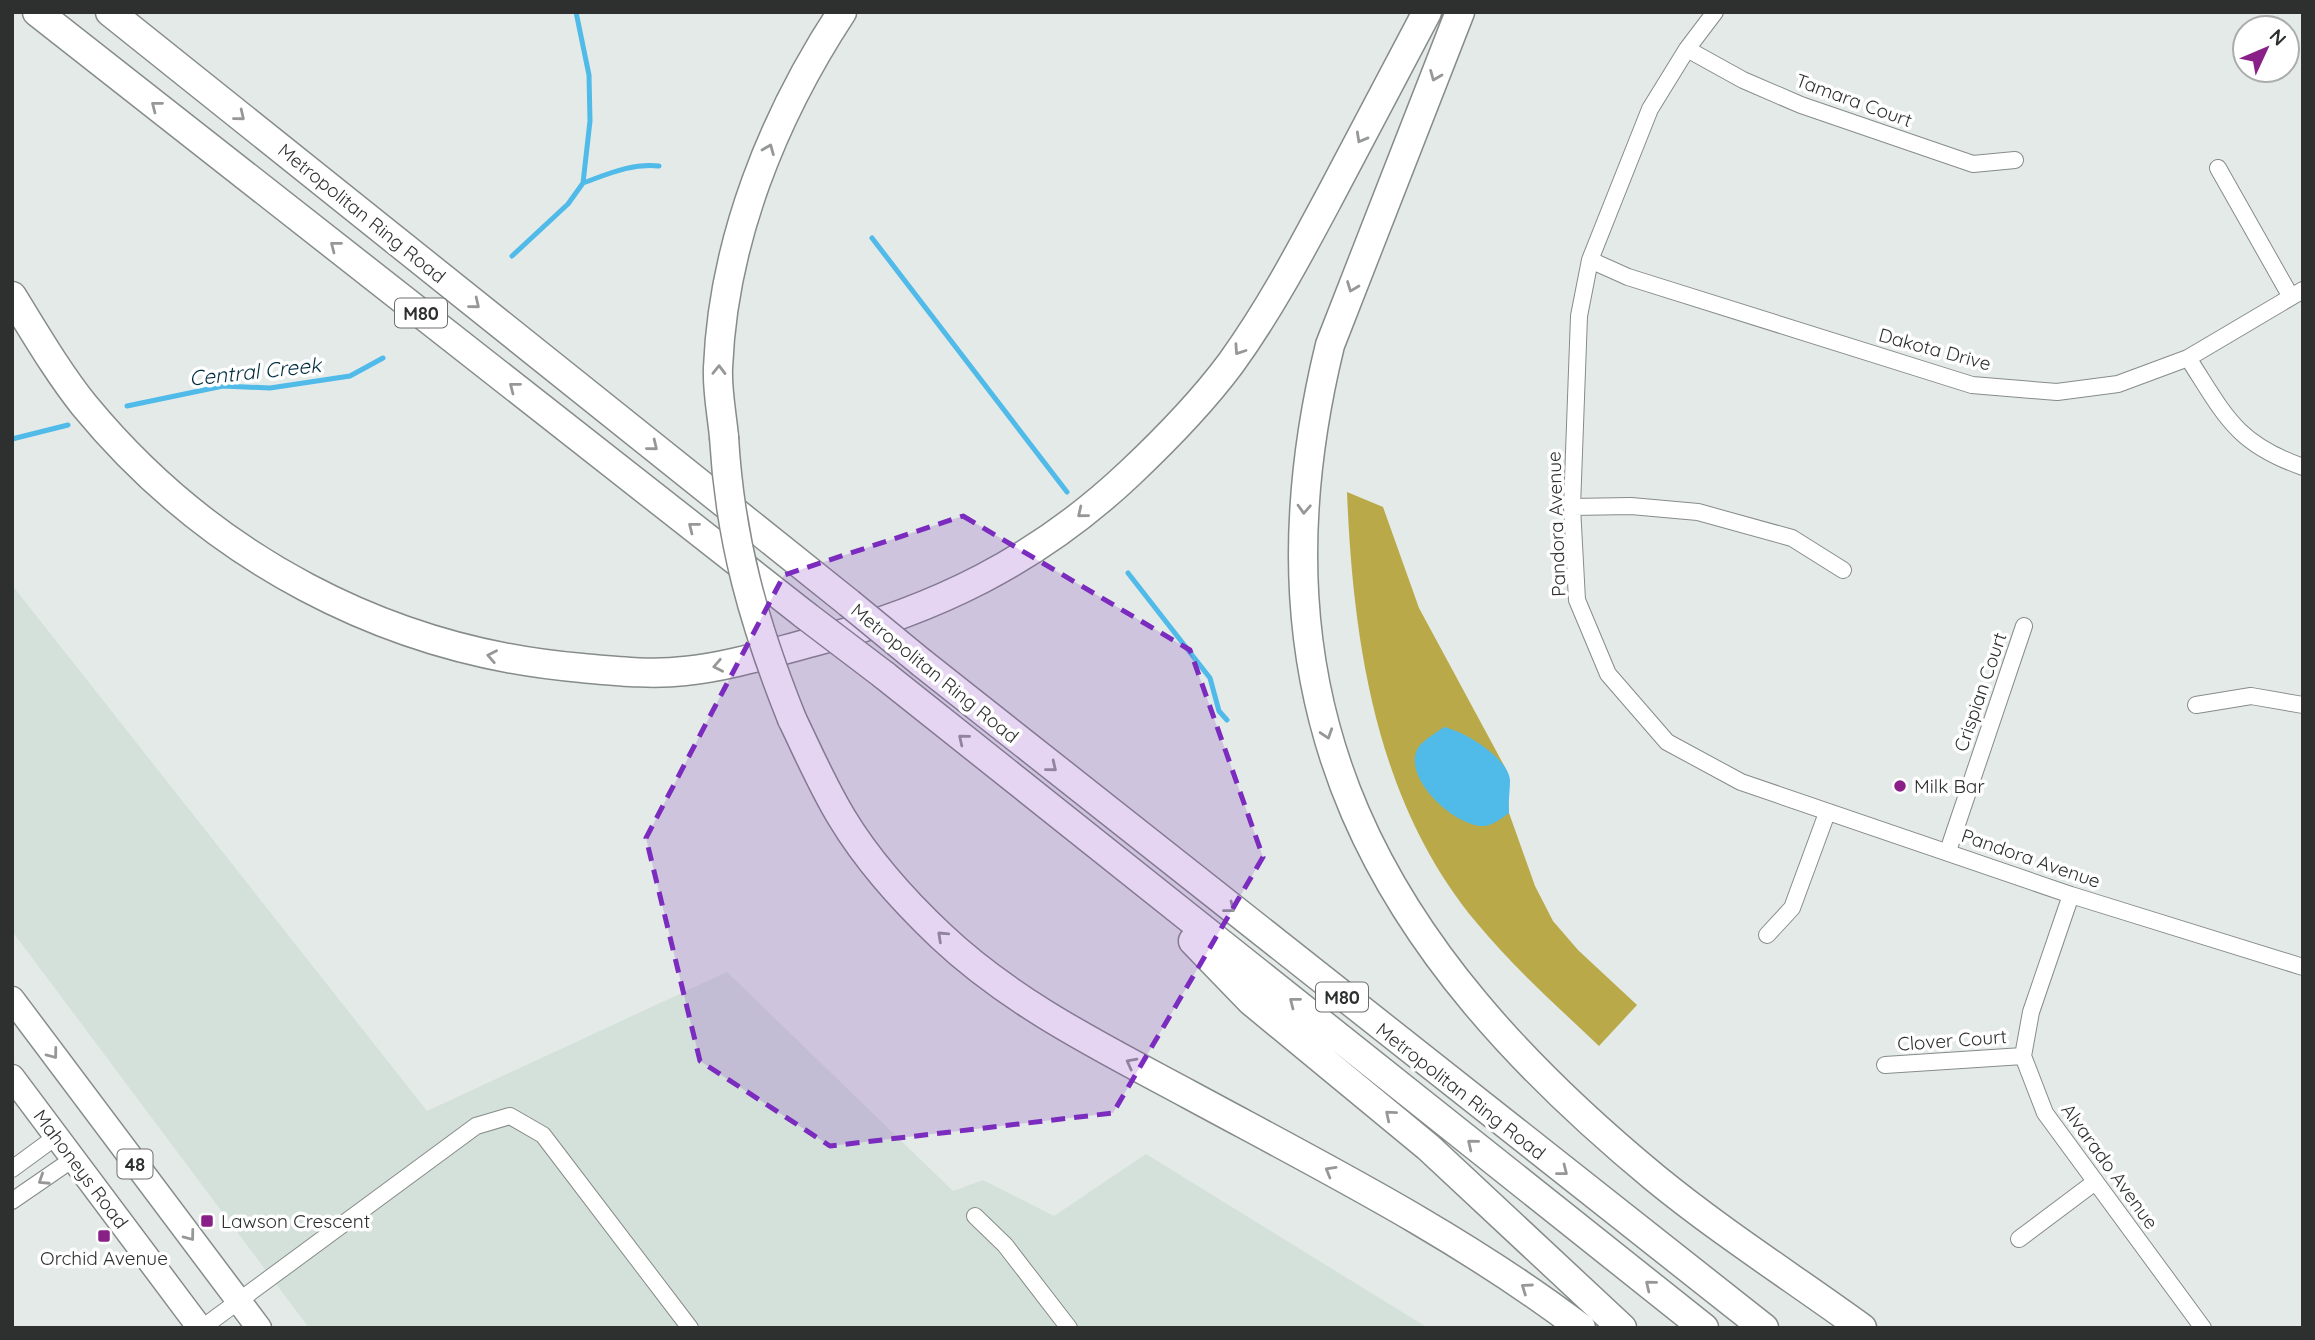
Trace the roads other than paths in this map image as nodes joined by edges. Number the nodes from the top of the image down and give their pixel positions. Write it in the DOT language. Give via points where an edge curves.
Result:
graph roads {
  1 [pos="37,12"];
  2 [pos="110,12"];
  3 [pos="842,12"];
  4 [pos="1427,12"];
  5 [pos="1460,12"];
  6 [pos="1715,12"];
  7 [pos="1687,49"];
  8 [pos="2015,160"];
  9 [pos="2218,168"];
  10 [pos="1590,260"];
  11 [pos="2297,293"];
  12 [pos="12,296"];
  13 [pos="2188,358"];
  14 [pos="2303,467"];
  15 [pos="1572,507"];
  16 [pos="1843,570"];
  17 [pos="2024,626"];
  18 [pos="2196,705"];
  19 [pos="2303,705"];
  20 [pos="1827,813"];
  21 [pos="1948,851"];
  22 [pos="1113,859"];
  23 [pos="2071,895"];
  24 [pos="1767,935"];
  25 [pos="2303,967"];
  26 [pos="12,999"];
  27 [pos="2023,1056"];
  28 [pos="1885,1065"];
  29 [pos="12,1077"];
  30 [pos="57,1136"];
  31 [pos="73,1159"];
  32 [pos="12,1169"];
  33 [pos="2095,1182"];
  34 [pos="12,1200"];
  35 [pos="975,1216"];
  36 [pos="2019,1239"];
  37 [pos="238,1300"];
  38 [pos="201,1328"];
  39 [pos="259,1328"];
  40 [pos="690,1328"];
  41 [pos="1069,1328"];
  42 [pos="1581,1328"];
  43 [pos="1622,1328"];
  44 [pos="1704,1328"];
  45 [pos="1764,1328"];
  46 [pos="1862,1328"];
  47 [pos="2203,1328"];
  22 -- 1 [label="highway, Metropolitan Ring Road / M80, one-way, bridge"];
  2 -- 45 [label="highway, Metropolitan Ring Road / M80, one-way, bridge" via="922,663"];
  42 -- 3 [label="highway, one-way, bridge" via="1497,1267 1025,1002 941,936 872,860 841,818 792,719 760,638 726,483 718,369 726,296 751,192 780,121"];
  4 -- 12 [label="highway, one-way" via="1278,294 1229,365 1126,477 1025,557 957,594 856,631 719,667 627,672 485,655 425,639 301,587 238,548 128,453 84,404"];
  5 -- 46 [label="highway, one-way" via="1330,345 1318,396 1308,458 1302,565 1308,641 1322,719 1365,838 1390,886 1431,949 1470,997 1551,1084 1656,1179"];
  6 -- 7 [label="street, Pandora Avenue"];
  7 -- 8 [label="street, Tamara Court" via="1801,105 1973,164"];
  7 -- 10 [label="street, Pandora Avenue" via="1650,109"];
  9 -- 11 [label="street"];
  10 -- 13 [label="street, Dakota Drive" via="1628,277 1972,385 2057,392 2118,384"];
  10 -- 15 [label="street, Pandora Avenue" via="1579,316"];
  11 -- 13 [label="street, Dakota Drive"];
  13 -- 14 [label="street" via="2233,428 2268,455"];
  15 -- 16 [label="street" via="1698,512 1792,538"];
  15 -- 20 [label="street, Pandora Avenue" via="1577,600 1608,674 1667,742 1741,782"];
  17 -- 21 [label="street, Crispian Court"];
  18 -- 19 [label="street" via="2251,696"];
  20 -- 21 [label="street, Pandora Avenue"];
  20 -- 24 [label="street" via="1792,908"];
  21 -- 23 [label="street, Pandora Avenue"];
  43 -- 22 [label="highway, one-way" via="1428,1147 1251,1001"];
  44 -- 22 [label="highway, Metropolitan Ring Road / M80, one-way"];
  23 -- 25 [label="street, Pandora Avenue"];
  23 -- 27 [label="street" via="2031,1012"];
  26 -- 37 [label="main road, 48, one-way"];
  27 -- 28 [label="street, Clover Court"];
  27 -- 33 [label="street, Alvarado Avenue" via="2045,1113"];
  29 -- 30 [label="main road, Mahoneys Road / 48"];
  30 -- 31 [label="main road, Mahoneys Road / 48"];
  30 -- 32 [label="street"];
  31 -- 34 [label="street, one-way"];
  31 -- 38 [label="main road, Mahoneys Road / 48"];
  33 -- 36 [label="street"];
  33 -- 47 [label="street, Alvarado Avenue"];
  35 -- 41 [label="street" via="1006,1245"];
  37 -- 38 [label="street"];
  37 -- 39 [label="main road, 48"];
  37 -- 40 [label="street" via="476,1126 510,1116 543,1135"];
}
